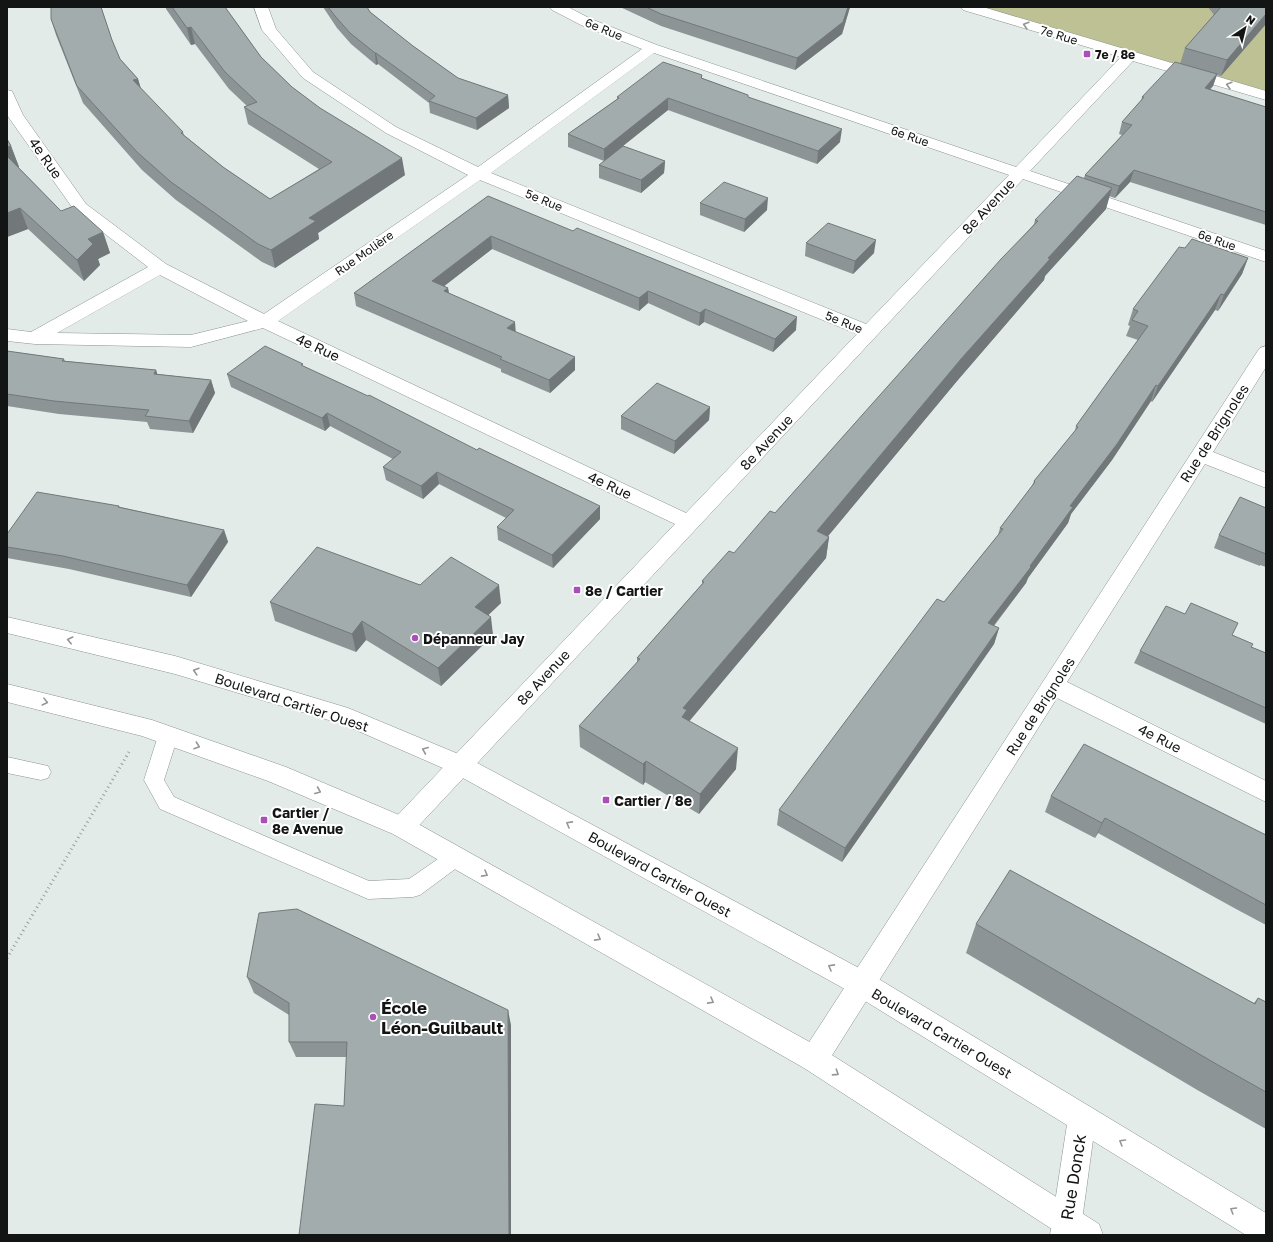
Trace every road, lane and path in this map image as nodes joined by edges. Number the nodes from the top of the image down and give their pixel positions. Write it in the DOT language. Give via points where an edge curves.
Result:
graph roads {
  1 [pos="261,7"];
  2 [pos="557,7"];
  3 [pos="968,7"];
  4 [pos="652,48"];
  5 [pos="1130,56"];
  6 [pos="7,94"];
  7 [pos="1266,96"];
  8 [pos="11,115"];
  9 [pos="1018,173"];
  10 [pos="479,174"];
  11 [pos="1266,257"];
  12 [pos="160,268"];
  13 [pos="265,322"];
  14 [pos="869,332"];
  15 [pos="7,335"];
  16 [pos="35,338"];
  17 [pos="1266,352"];
  18 [pos="1200,454"];
  19 [pos="1266,481"];
  20 [pos="690,523"];
  21 [pos="7,625"];
  22 [pos="1053,684"];
  23 [pos="7,693"];
  24 [pos="144,728"];
  25 [pos="168,736"];
  26 [pos="7,765"];
  27 [pos="460,765"];
  28 [pos="41,772"];
  29 [pos="1266,792"];
  30 [pos="402,827"];
  31 [pos="455,858"];
  32 [pos="7,958"];
  33 [pos="862,984"];
  34 [pos="814,1059"];
  35 [pos="1082,1118"];
  36 [pos="1073,1230"];
  37 [pos="1266,1230"];
  1 -- 10 [label="street, 5e Rue" via="269,30 308,75 391,130"];
  2 -- 4 [label="street, 6e Rue" via="586,22"];
  5 -- 3 [label="street, 7e Rue, one-way"];
  4 -- 9 [label="street, 6e Rue"];
  4 -- 10 [label="street, Rue Molière"];
  7 -- 5 [label="street, 7e Rue, one-way"];
  5 -- 9 [label="street, 8e Avenue"];
  6 -- 8 [label="street, 4e Rue"];
  8 -- 12 [label="street, 4e Rue" via="80,207"];
  9 -- 11 [label="street, 6e Rue"];
  9 -- 14 [label="street, 8e Avenue"];
  10 -- 13 [label="street, Rue Molière"];
  10 -- 14 [label="street, 5e Rue"];
  12 -- 13 [label="street, 4e Rue"];
  12 -- 16 [label="street"];
  13 -- 16 [label="street, Rue Molière" via="192,341"];
  13 -- 20 [label="street, 4e Rue"];
  14 -- 20 [label="street, 8e Avenue"];
  15 -- 16 [label="street, Rue Molière"];
  17 -- 18 [label="street, Rue de Brignoles"];
  18 -- 19 [label="street"];
  18 -- 22 [label="street, Rue de Brignoles"];
  20 -- 27 [label="street, 8e Avenue"];
  27 -- 21 [label="street, Boulevard Cartier Ouest, one-way" via="348,717 175,665"];
  22 -- 29 [label="street, 4e Rue"];
  22 -- 33 [label="street, Rue de Brignoles"];
  23 -- 24 [label="street, one-way"];
  24 -- 25 [label="street"];
  24 -- 32 [label="path"];
  25 -- 30 [label="street, one-way" via="278,774"];
  25 -- 31 [label="lane" via="154,780 167,803 368,890 413,888"];
  26 -- 28 [label="lane"];
  27 -- 30 [label="street, 8e Avenue"];
  33 -- 27 [label="street, Boulevard Cartier Ouest, one-way"];
  30 -- 31 [label="street"];
  31 -- 34 [label="street, one-way"];
  33 -- 34 [label="street, Rue de Brignoles"];
  33 -- 35 [label="street, Boulevard Cartier Ouest"];
  34 -- 36 [label="street, one-way"];
  35 -- 36 [label="street, Rue Donck"];
  37 -- 35 [label="street, Boulevard Cartier Ouest, one-way"];
}
